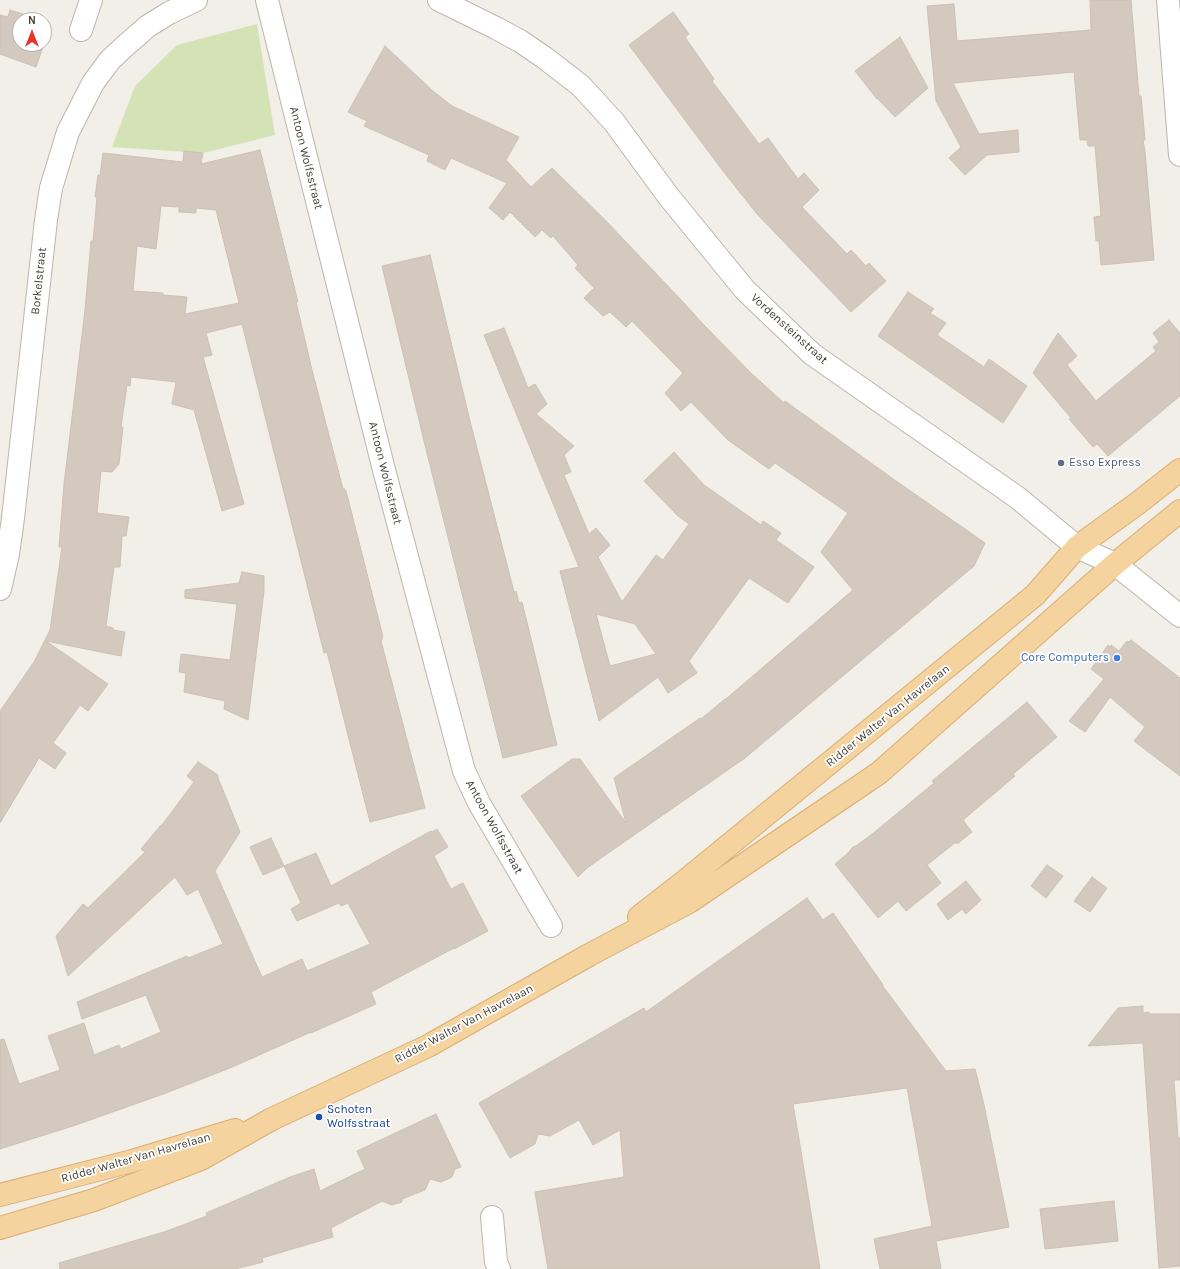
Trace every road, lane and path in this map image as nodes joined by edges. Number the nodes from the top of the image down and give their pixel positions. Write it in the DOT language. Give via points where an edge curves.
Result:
graph roads {
  1 [pos="90,0"];
  2 [pos="196,0"];
  3 [pos="267,0"];
  4 [pos="439,0"];
  5 [pos="1168,0"];
  6 [pos="162,6"];
  7 [pos="81,30"];
  8 [pos="1180,156"];
  9 [pos="1180,470"];
  10 [pos="1180,511"];
  11 [pos="1077,547"];
  12 [pos="1116,564"];
  13 [pos="0,588"];
  14 [pos="1180,616"];
  15 [pos="551,926"];
  16 [pos="589,955"];
  17 [pos="272,1119"];
  18 [pos="0,1195"];
  19 [pos="492,1217"];
  20 [pos="0,1228"];
  21 [pos="499,1269"];
  1 -- 7 [label="street"];
  2 -- 6 [label="street, Borkelstraat"];
  3 -- 15 [label="street, Antoon Wolfsstraat" via="384,470 464,771 479,803"];
  4 -- 11 [label="street, Vordensteinstraat" via="520,41 581,86 614,122 669,197 745,290 812,354 1018,498"];
  5 -- 8 [label="street"];
  6 -- 13 [label="street, Borkelstraat" via="148,26 110,60 93,83 68,132 51,188 13,518"];
  9 -- 11 [label="main road, Ridder Walter Van Havrelaan"];
  10 -- 12 [label="main road, Ridder Walter Van Havrelaan"];
  11 -- 12 [label="street, Vordensteinstraat"];
  11 -- 16 [label="main road, Ridder Walter Van Havrelaan" via="1035,595 691,876"];
  12 -- 14 [label="street, Vordensteinstraat"];
  12 -- 16 [label="main road, Ridder Walter Van Havrelaan" via="879,773 689,902"];
  16 -- 17 [label="main road, Ridder Walter Van Havrelaan" via="428,1046"];
  17 -- 18 [label="main road, Ridder Walter Van Havrelaan" via="132,1161"];
  17 -- 20 [label="main road, Ridder Walter Van Havrelaan" via="201,1159 94,1200"];
  19 -- 21 [label="street" via="496,1262"];
}
